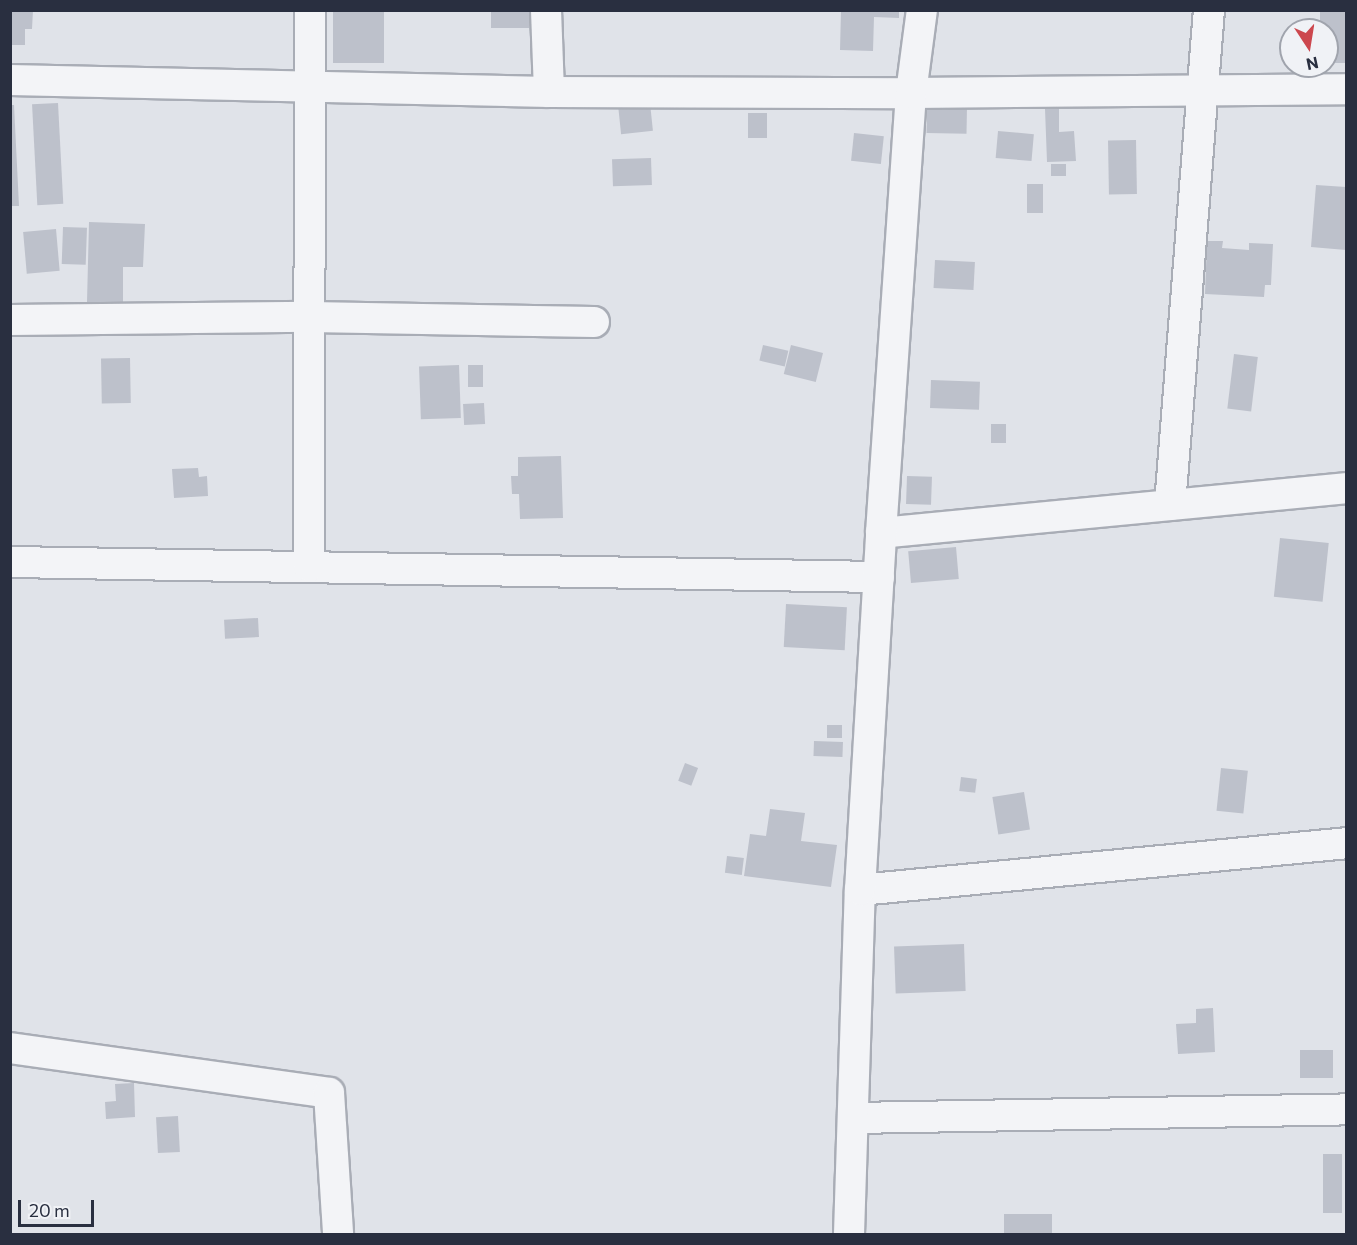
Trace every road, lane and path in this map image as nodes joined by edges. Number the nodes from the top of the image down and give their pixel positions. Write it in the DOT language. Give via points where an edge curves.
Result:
graph roads {
  1 [pos="310,10"];
  2 [pos="546,10"];
  3 [pos="922,10"];
  4 [pos="1209,10"];
  5 [pos="10,80"];
  6 [pos="310,85"];
  7 [pos="1347,89"];
  8 [pos="1202,90"];
  9 [pos="549,92"];
  10 [pos="911,93"];
  11 [pos="310,317"];
  12 [pos="10,320"];
  13 [pos="594,322"];
  14 [pos="1347,489"];
  15 [pos="1170,505"];
  16 [pos="881,534"];
  17 [pos="10,562"];
  18 [pos="309,566"];
  19 [pos="879,577"];
  20 [pos="1347,843"];
  21 [pos="860,890"];
  22 [pos="10,1048"];
  23 [pos="1347,1109"];
  24 [pos="853,1118"];
  25 [pos="338,1234"];
  26 [pos="849,1234"];
  1 -- 6 [label="street"];
  2 -- 9 [label="street"];
  3 -- 10 [label="street"];
  4 -- 8 [label="street"];
  5 -- 6 [label="street"];
  6 -- 9 [label="street"];
  6 -- 11 [label="street"];
  7 -- 8 [label="street"];
  8 -- 10 [label="street"];
  8 -- 15 [label="street"];
  9 -- 10 [label="street"];
  10 -- 16 [label="street"];
  11 -- 12 [label="street"];
  11 -- 13 [label="street"];
  11 -- 18 [label="street"];
  14 -- 15 [label="street"];
  15 -- 16 [label="street"];
  16 -- 19 [label="street"];
  17 -- 18 [label="street"];
  18 -- 19 [label="street"];
  19 -- 21 [label="street"];
  20 -- 21 [label="street"];
  21 -- 24 [label="street"];
  22 -- 25 [label="street" via="329,1093"];
  23 -- 24 [label="street"];
  24 -- 26 [label="street"];
}
